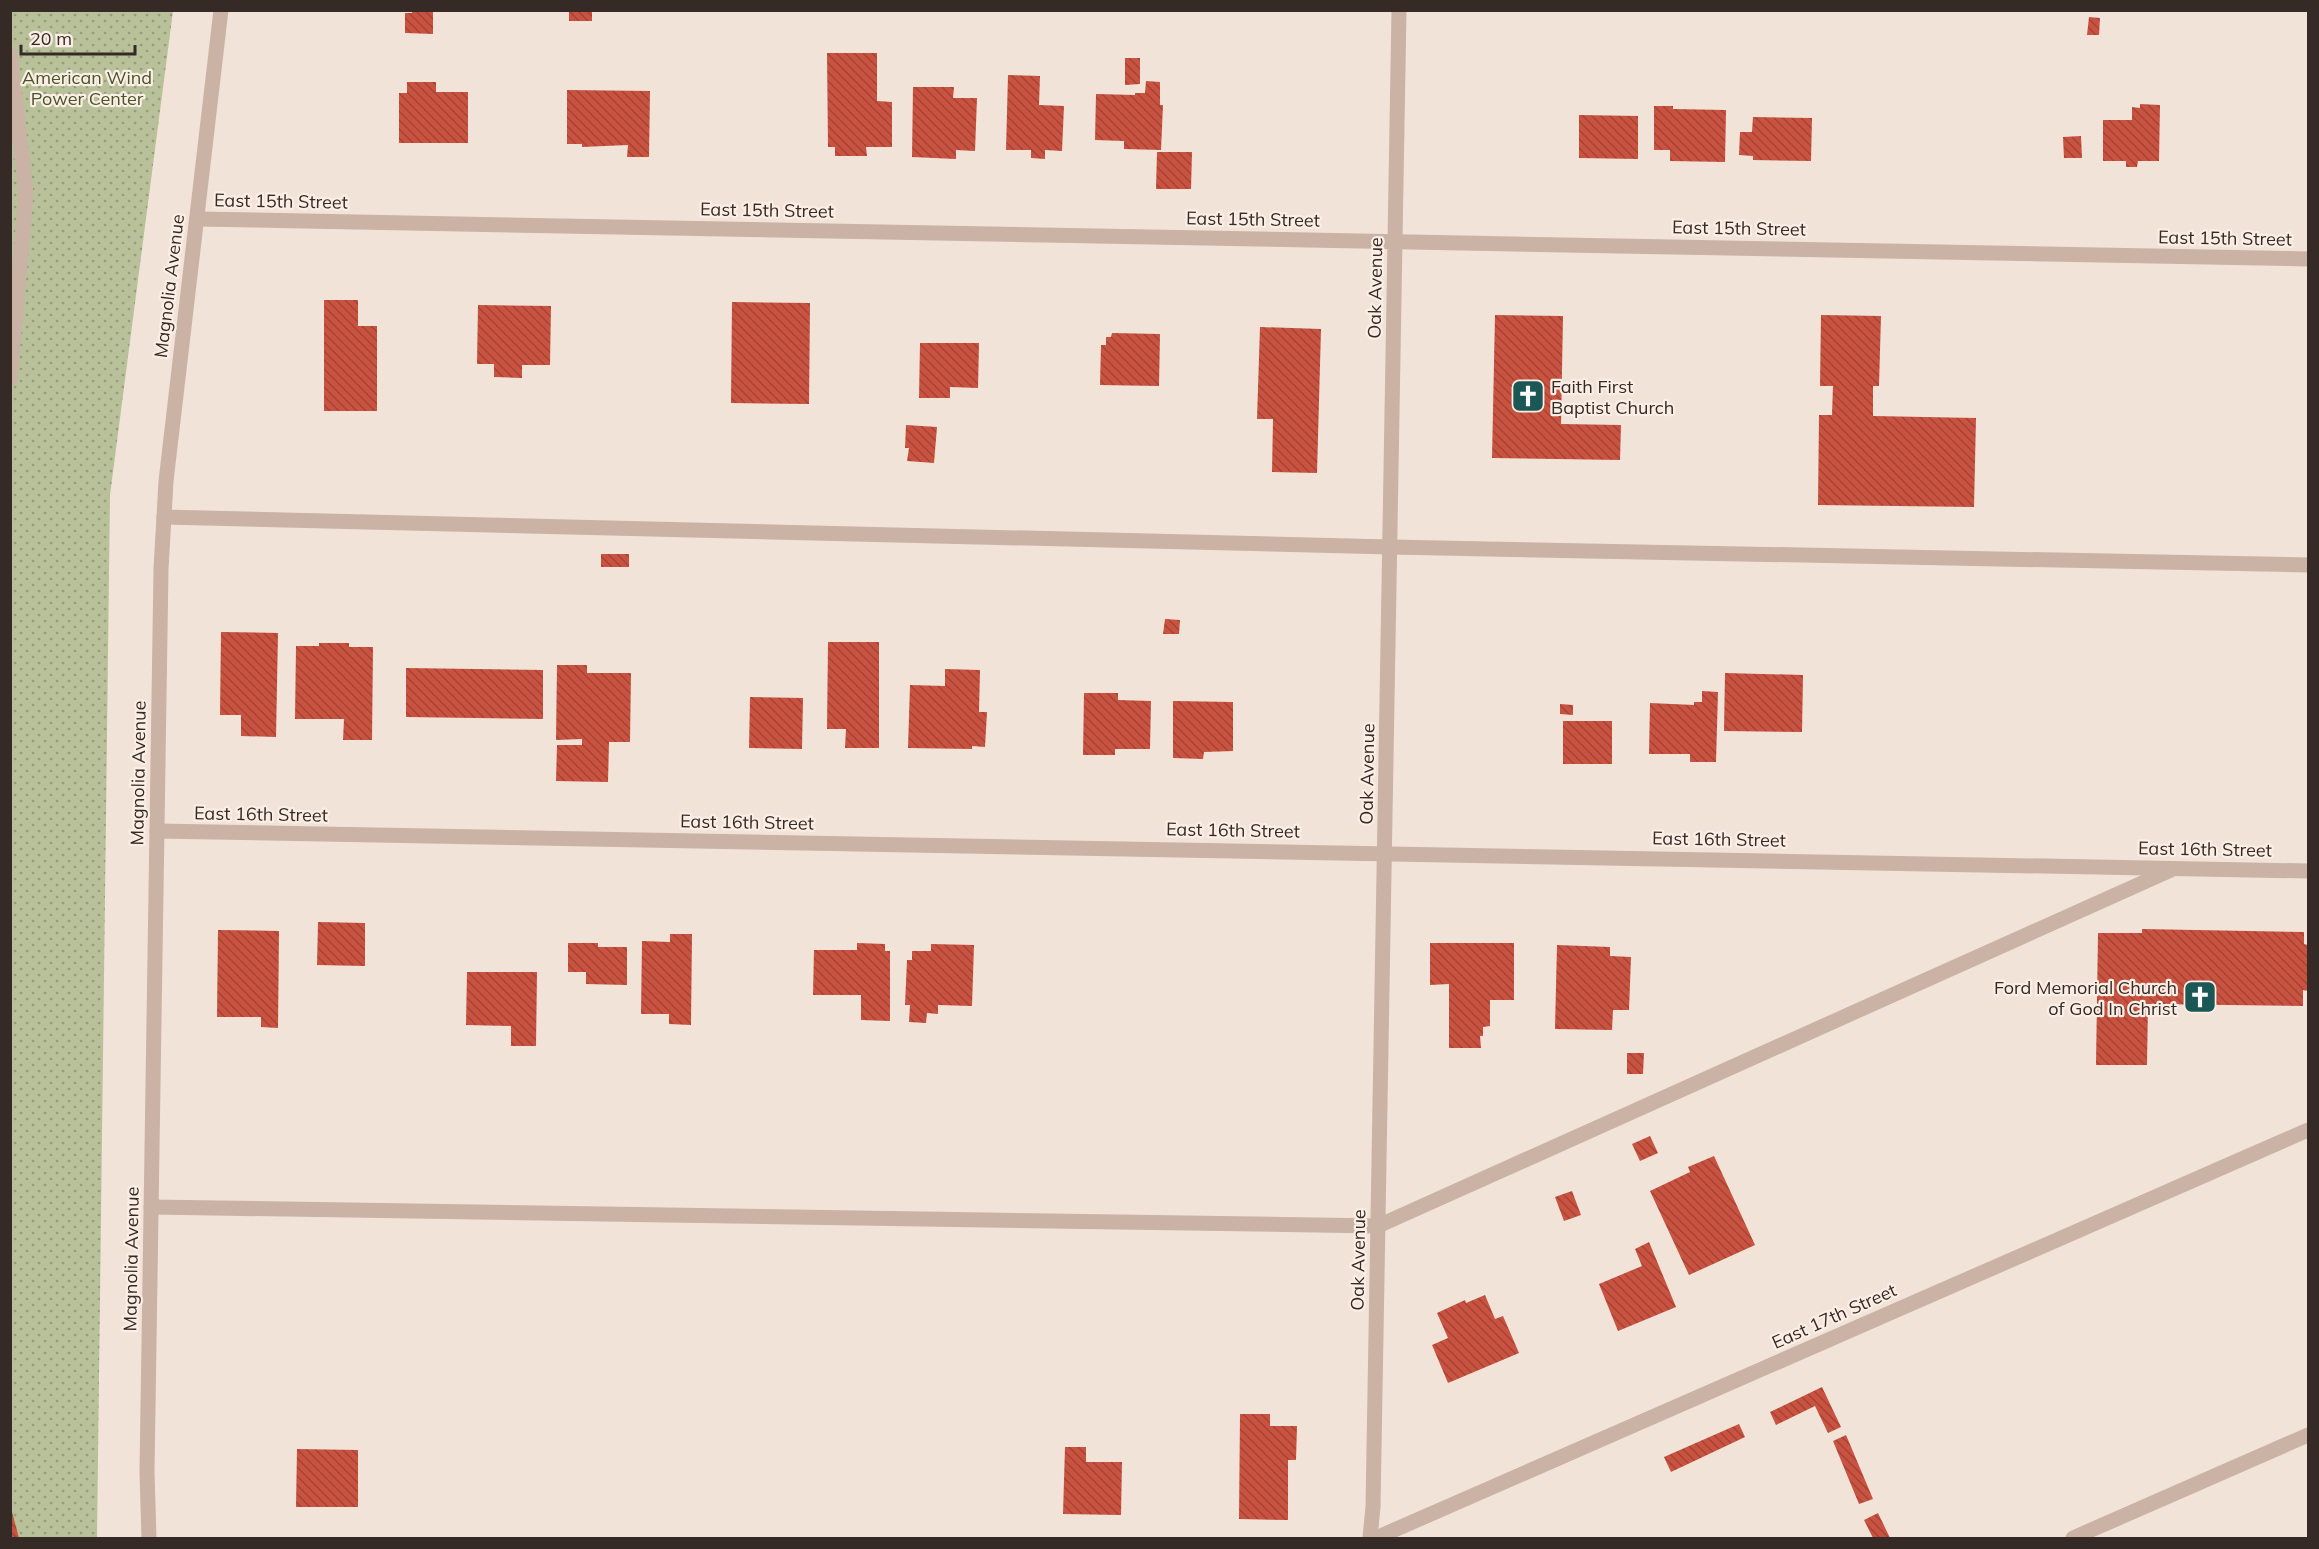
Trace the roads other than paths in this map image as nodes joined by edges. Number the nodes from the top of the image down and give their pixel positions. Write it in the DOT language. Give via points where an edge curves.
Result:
graph roads {
  1 [pos="221,10"];
  2 [pos="1399,10"];
  3 [pos="10,55"];
  4 [pos="197,219"];
  5 [pos="1395,241"];
  6 [pos="2308,259"];
  7 [pos="10,379"];
  8 [pos="164,517"];
  9 [pos="1390,546"];
  10 [pos="2308,565"];
  11 [pos="157,831"];
  12 [pos="1385,853"];
  13 [pos="2175,868"];
  14 [pos="2308,871"];
  15 [pos="2308,1130"];
  16 [pos="151,1207"];
  17 [pos="1378,1226"];
  18 [pos="2308,1435"];
  19 [pos="149,1539"];
  20 [pos="1370,1539"];
  21 [pos="1376,1539"];
  22 [pos="2073,1539"];
  1 -- 4 [label="street, Magnolia Avenue"];
  2 -- 5 [label="street, Oak Avenue"];
  3 -- 7 [label="street" via="26,193"];
  4 -- 5 [label="street, East 15th Street"];
  4 -- 8 [label="street, Magnolia Avenue"];
  5 -- 6 [label="street, East 15th Street"];
  5 -- 9 [label="street, Oak Avenue"];
  8 -- 9 [label="street"];
  8 -- 11 [label="street, Magnolia Avenue"];
  9 -- 10 [label="street"];
  9 -- 12 [label="street, Oak Avenue"];
  11 -- 12 [label="street, East 16th Street"];
  11 -- 16 [label="street, Magnolia Avenue"];
  12 -- 13 [label="street, East 16th Street"];
  12 -- 17 [label="street, Oak Avenue"];
  13 -- 14 [label="street, East 16th Street"];
  13 -- 17 [label="street"];
  15 -- 21 [label="street, East 17th Street"];
  16 -- 17 [label="street"];
  16 -- 19 [label="street, Magnolia Avenue"];
  17 -- 20 [label="street, Oak Avenue"];
  18 -- 22 [label="street"];
}
